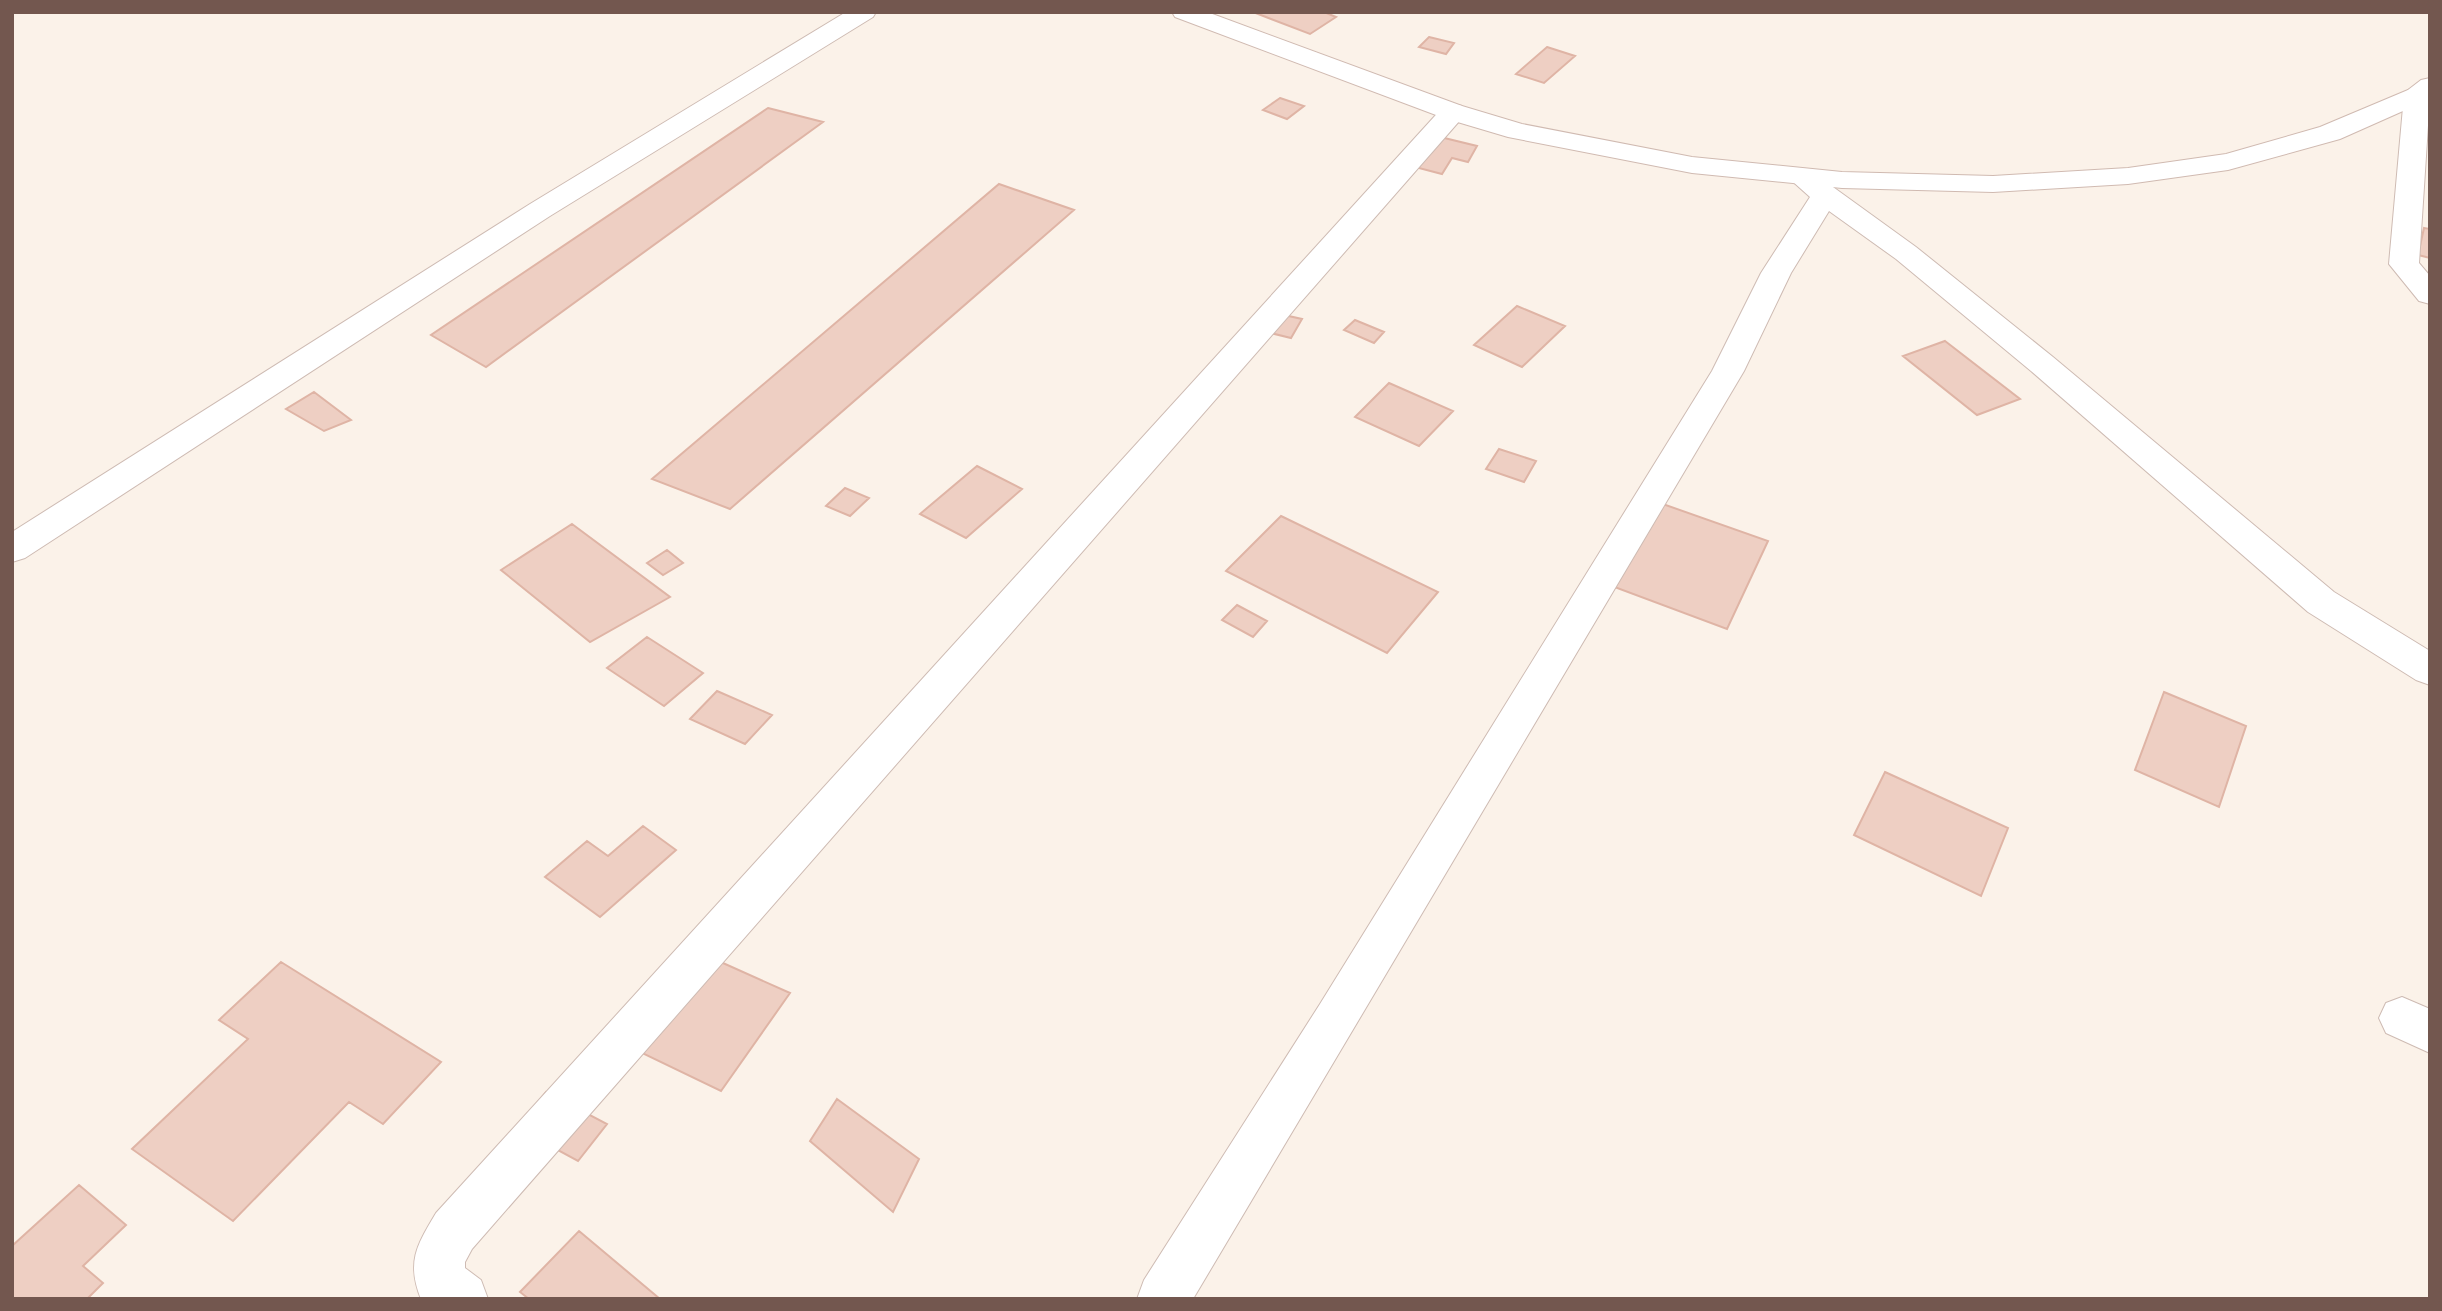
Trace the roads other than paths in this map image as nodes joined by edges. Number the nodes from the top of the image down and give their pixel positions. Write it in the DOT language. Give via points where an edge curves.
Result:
graph roads {
  1 [pos="864,12"];
  2 [pos="1184,12"];
  3 [pos="2423,91"];
  4 [pos="1453,112"];
  5 [pos="1813,186"];
  6 [pos="2430,295"];
  7 [pos="12,549"];
  8 [pos="2430,670"];
  9 [pos="462,1299"];
  10 [pos="1163,1299"];
  1 -- 7 [label="street" via="540,209"];
  2 -- 4 [label="street"];
  3 -- 5 [label="street" via="2330,133 2228,162 2128,176 1993,184"];
  3 -- 6 [label="street" via="2404,264"];
  4 -- 5 [label="street" via="1610,150"];
  4 -- 9 [label="street" via="454,1231 439,1258 440,1281"];
  5 -- 8 [label="street" via="1906,253 2042,364 2321,602"];
  5 -- 10 [label="street" via="1728,371"];
}
